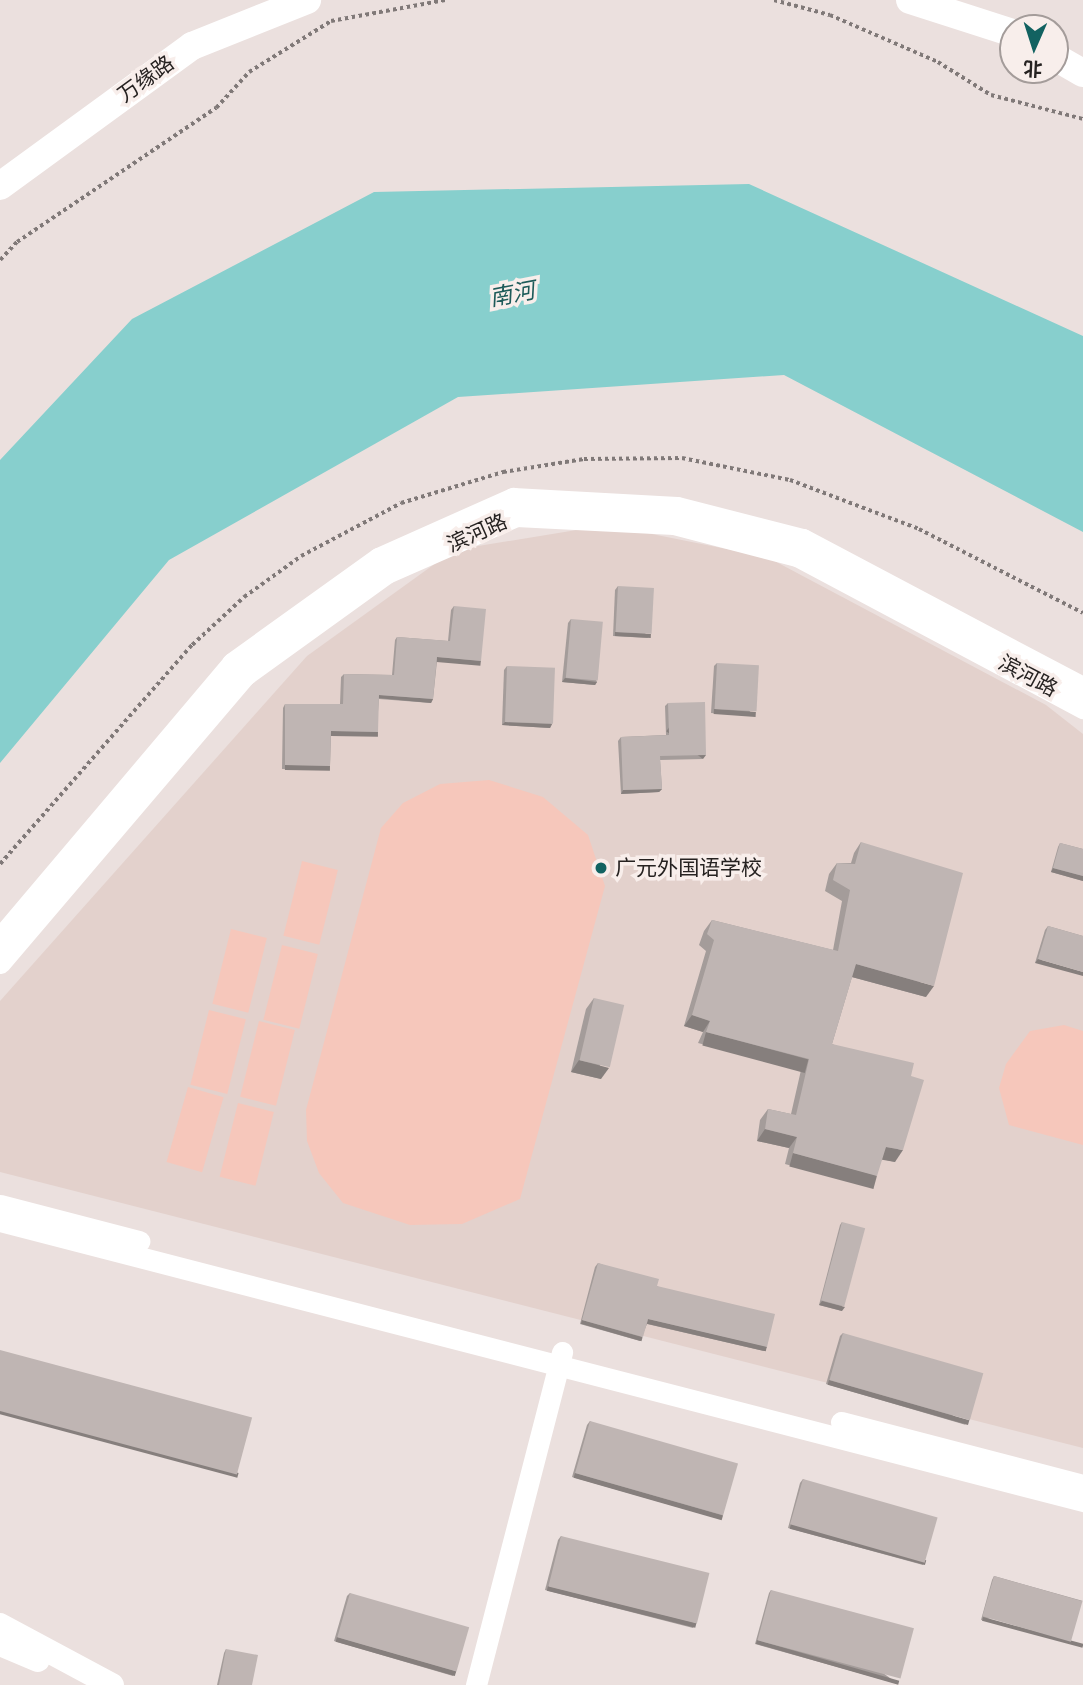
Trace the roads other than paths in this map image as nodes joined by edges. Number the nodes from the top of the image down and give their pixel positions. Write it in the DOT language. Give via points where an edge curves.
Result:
graph roads {
  1 [pos="265,0"];
  2 [pos="307,0"];
  3 [pos="910,0"];
  4 [pos="962,0"];
  5 [pos="999,15"];
  6 [pos="999,29"];
  7 [pos="0,167"];
  8 [pos="0,186"];
  9 [pos="1083,687"];
  10 [pos="1083,708"];
  11 [pos="0,938"];
  12 [pos="0,963"];
  13 [pos="0,1206"];
  14 [pos="0,1221"];
  15 [pos="561,1356"];
  16 [pos="1083,1485"];
  17 [pos="1083,1501"];
  18 [pos="0,1614"];
  19 [pos="0,1625"];
  20 [pos="12,1646"];
  21 [pos="84,1685"];
  22 [pos="112,1685"];
  23 [pos="476,1685"];
  1 -- 7 [label="highway, 万缘路" via="184,33"];
  2 -- 8 [label="highway, 万缘路" via="192,46"];
  3 -- 6 [label="highway"];
  4 -- 5 [label="highway"];
  9 -- 11 [label="street, 滨河路" via="803,539 677,507 513,498 378,558 232,663"];
  10 -- 12 [label="street, 滨河路" via="797,556 674,524 516,516 387,573 244,676"];
  13 -- 15 [label="street"];
  14 -- 15 [label="street"];
  15 -- 16 [label="street"];
  15 -- 17 [label="street"];
  15 -- 23 [label="street"];
  18 -- 20 [label="street"];
  19 -- 20 [label="main road"];
  20 -- 21 [label="main road"];
  20 -- 22 [label="main road"];
}
